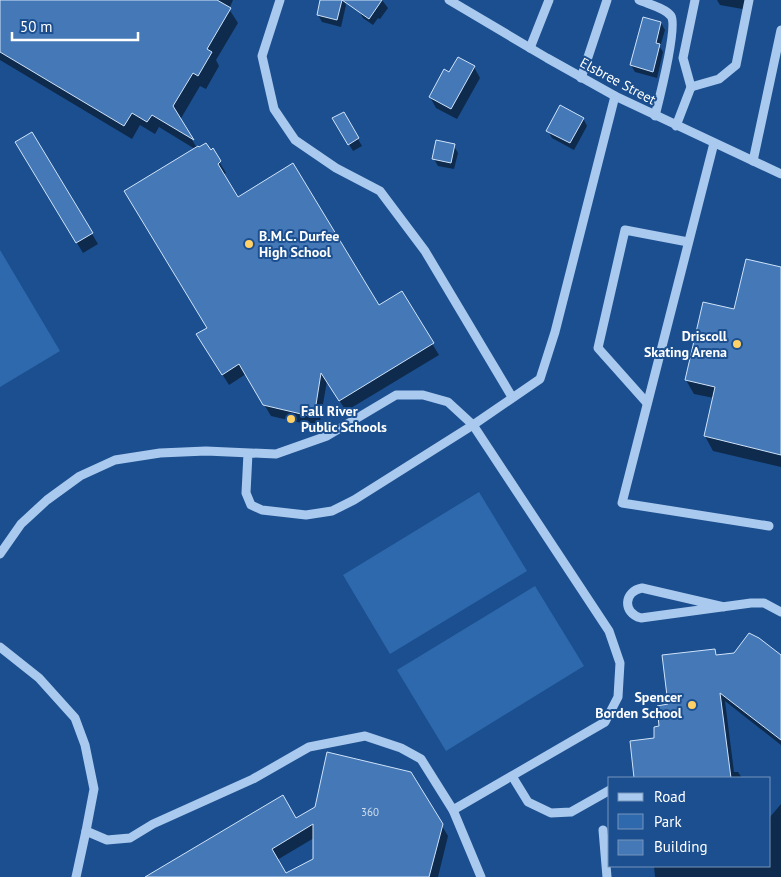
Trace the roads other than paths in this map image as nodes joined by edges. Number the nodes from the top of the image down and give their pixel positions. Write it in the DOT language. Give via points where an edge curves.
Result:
graph roads {
  1 [pos="280,0"];
  2 [pos="449,0"];
  3 [pos="549,0"];
  4 [pos="607,0"];
  5 [pos="639,0"];
  6 [pos="695,0"];
  7 [pos="749,0"];
  8 [pos="781,30"];
  9 [pos="530,48"];
  10 [pos="581,78"];
  11 [pos="691,87"];
  12 [pos="615,96"];
  13 [pos="655,116"];
  14 [pos="676,126"];
  15 [pos="714,143"];
  16 [pos="753,161"];
  17 [pos="781,174"];
  18 [pos="688,242"];
  19 [pos="512,397"];
  20 [pos="647,403"];
  21 [pos="473,425"];
  22 [pos="248,453"];
  23 [pos="769,526"];
  24 [pos="0,554"];
  25 [pos="724,607"];
  26 [pos="781,612"];
  27 [pos="0,647"];
  28 [pos="512,776"];
  29 [pos="608,791"];
  30 [pos="454,810"];
  31 [pos="603,830"];
  32 [pos="86,831"];
  33 [pos="76,877"];
  34 [pos="481,877"];
  35 [pos="607,877"];
  1 -- 19 [label="street" via="262,56 274,109 295,140 336,168 380,191 425,252"];
  2 -- 9 [label="street, Elsbree Street"];
  3 -- 9 [label="street"];
  4 -- 10 [label="street"];
  5 -- 13 [label="street" via="666,12 673,21"];
  6 -- 11 [label="street" via="683,58"];
  7 -- 11 [label="street" via="736,65 719,79"];
  8 -- 16 [label="street"];
  9 -- 10 [label="street, Elsbree Street"];
  10 -- 12 [label="street, Elsbree Street"];
  11 -- 14 [label="street"];
  12 -- 13 [label="street, Elsbree Street"];
  12 -- 19 [label="street" via="540,379"];
  13 -- 14 [label="street, Elsbree Street"];
  14 -- 15 [label="street, Elsbree Street"];
  15 -- 16 [label="street, Elsbree Street"];
  15 -- 18 [label="street"];
  16 -- 17 [label="street, Elsbree Street"];
  18 -- 20 [label="street"];
  18 -- 20 [label="street" via="625,230 598,348"];
  19 -- 21 [label="street"];
  20 -- 23 [label="street" via="622,503"];
  21 -- 22 [label="street" via="448,402 423,395 396,396 327,436 276,454"];
  21 -- 22 [label="street" via="354,500 332,511 306,515 262,510 251,505 246,493"];
  21 -- 28 [label="street" via="609,631 620,663 618,697 605,722"];
  22 -- 24 [label="street" via="160,453 114,460 80,476 47,500 21,524"];
  25 -- 25 [label="street" via="642,588 630,594 627,603 630,612 641,618"];
  25 -- 26 [label="street" via="764,603"];
  27 -- 32 [label="street" via="39,678 75,718 85,744 94,790"];
  28 -- 29 [label="street" via="528,802 551,813 570,812"];
  28 -- 30 [label="street"];
  30 -- 32 [label="street" via="421,759 401,748 365,736 309,747 253,779 153,824 130,838 107,840"];
  30 -- 34 [label="street"];
  31 -- 35 [label="street"];
  32 -- 33 [label="street"];
}
